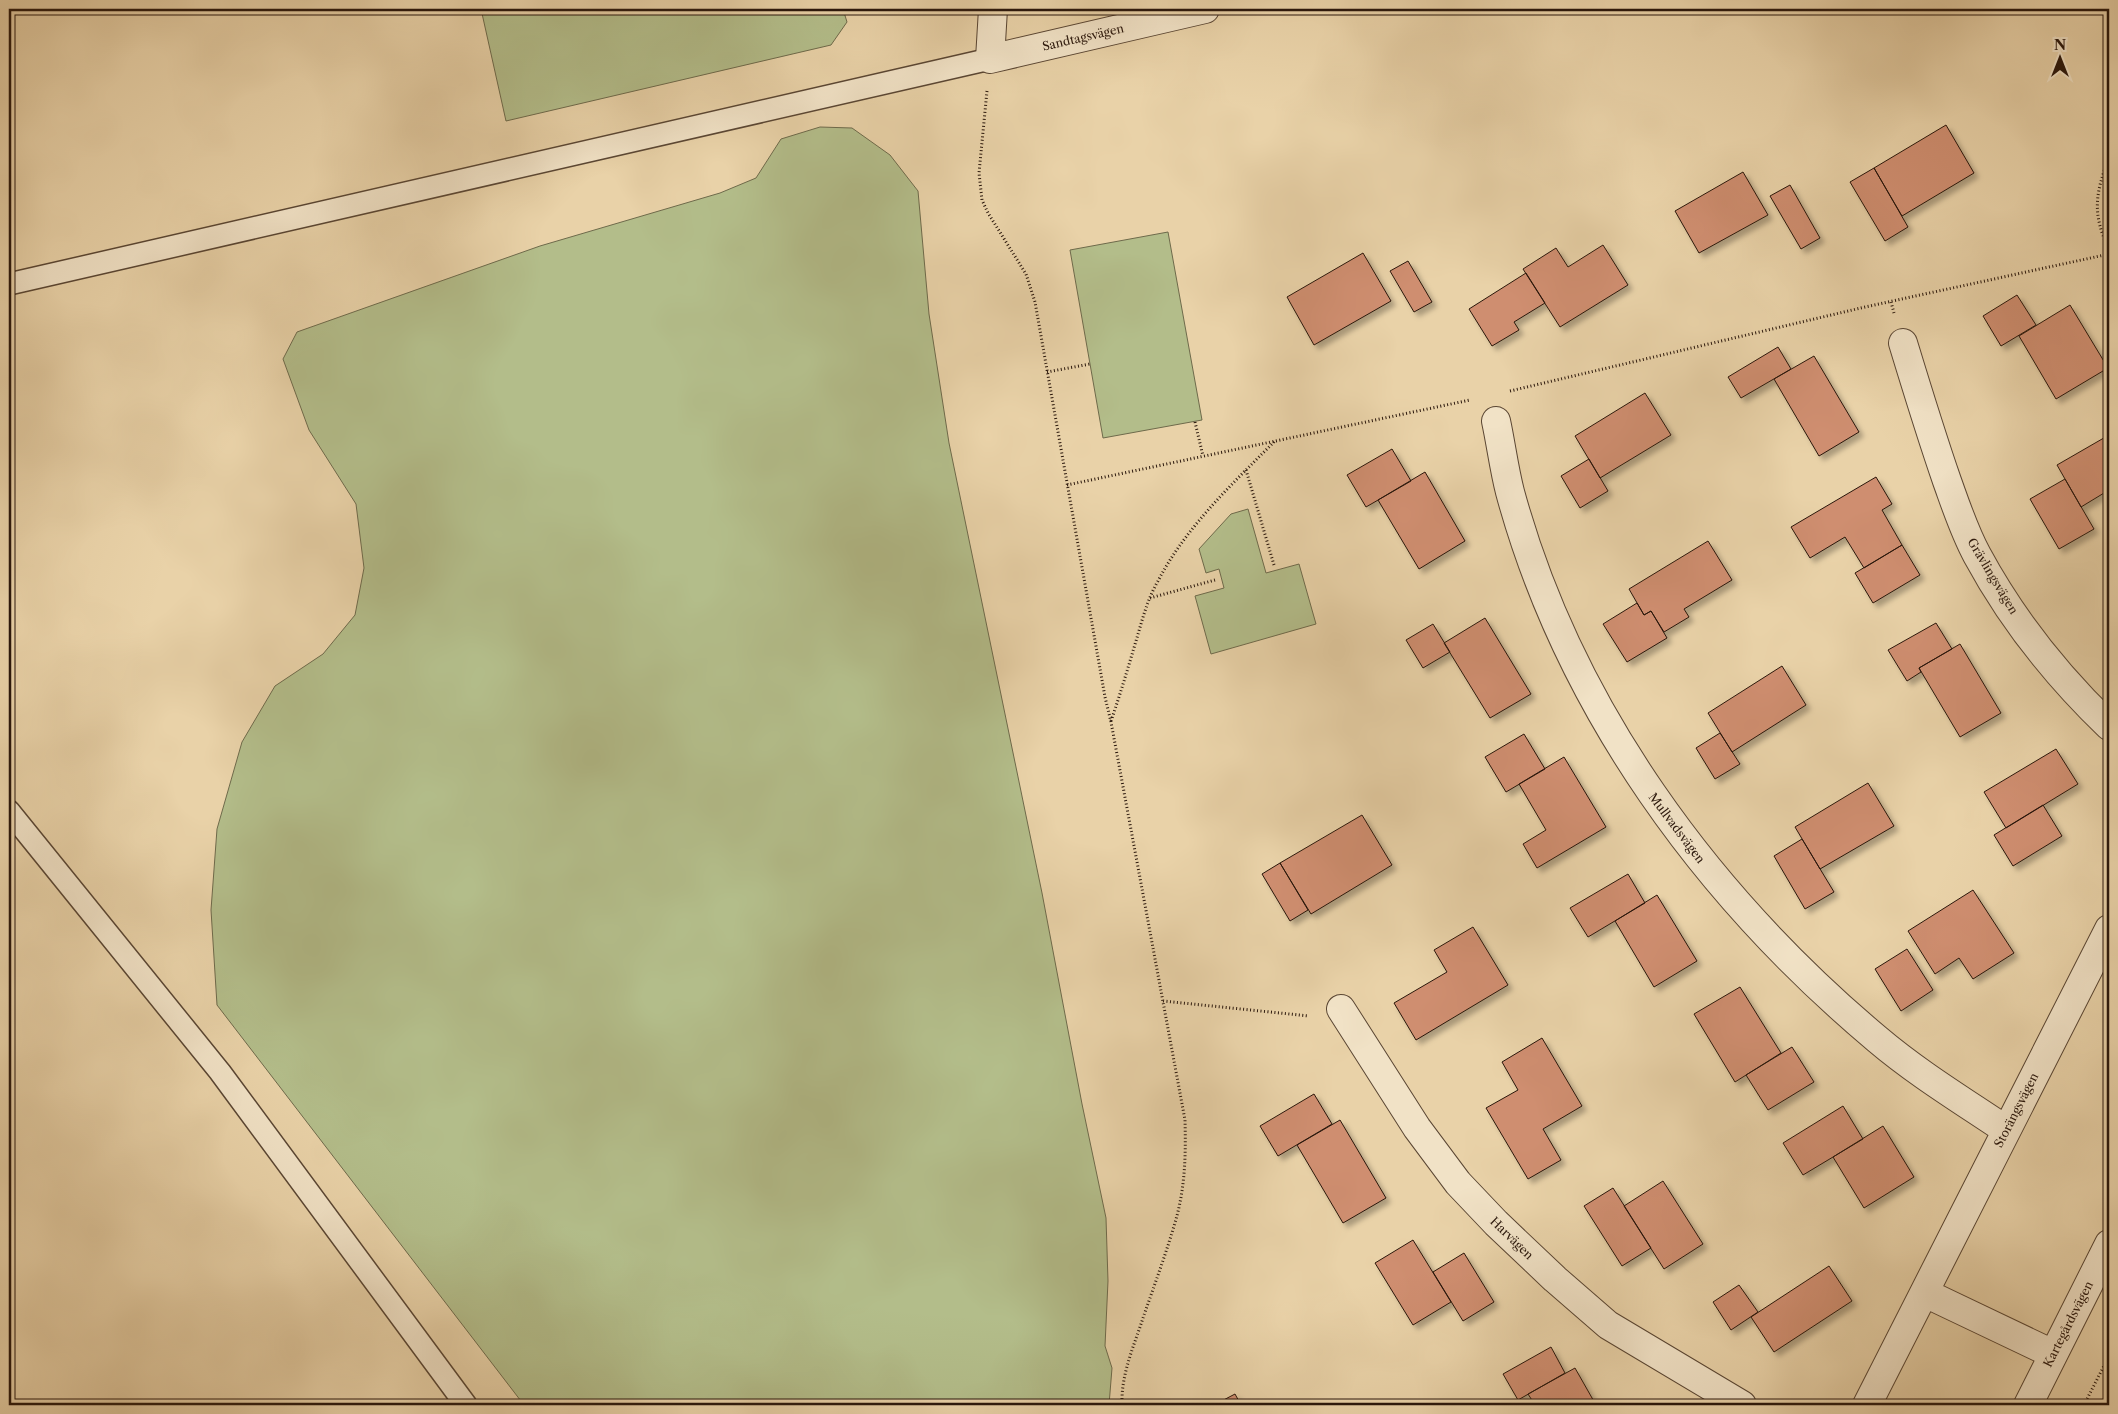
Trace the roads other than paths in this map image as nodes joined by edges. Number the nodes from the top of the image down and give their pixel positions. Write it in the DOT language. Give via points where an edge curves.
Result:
graph roads {
  1 [pos="993,9"];
  2 [pos="1205,9"];
  3 [pos="990,59"];
  4 [pos="9,284"];
  5 [pos="1903,343"];
  6 [pos="1496,421"];
  7 [pos="2109,726"];
  8 [pos="9,811"];
  9 [pos="2109,929"];
  10 [pos="1342,1009"];
  11 [pos="2006,1130"];
  12 [pos="2109,1244"];
  13 [pos="1925,1292"];
  14 [pos="2053,1354"];
  15 [pos="466,1405"];
  16 [pos="1742,1405"];
  17 [pos="1867,1405"];
  18 [pos="2028,1405"];
  1 -- 3 [label="street"];
  2 -- 3 [label="street, Sandtagsvägen"];
  3 -- 4 [label="lane"];
  5 -- 7 [label="street, Grävlingsvägen" via="1931,435 1961,520 1977,554 2000,594 2058,673"];
  6 -- 11 [label="street, Mullvadsvägen" via="1510,491 1545,596 1598,708 1656,802 1735,901 1791,961 1878,1040"];
  8 -- 15 [label="lane" via="220,1072"];
  9 -- 11 [label="street, Storängsvägen"];
  10 -- 16 [label="street, Harvägen" via="1417,1128 1458,1183 1496,1224 1608,1325"];
  11 -- 13 [label="street, Storängsvägen"];
  12 -- 14 [label="street, Kartegårdsvägen"];
  13 -- 14 [label="street"];
  13 -- 17 [label="street, Storängsvägen"];
  14 -- 18 [label="street, Kartegårdsvägen"];
}
